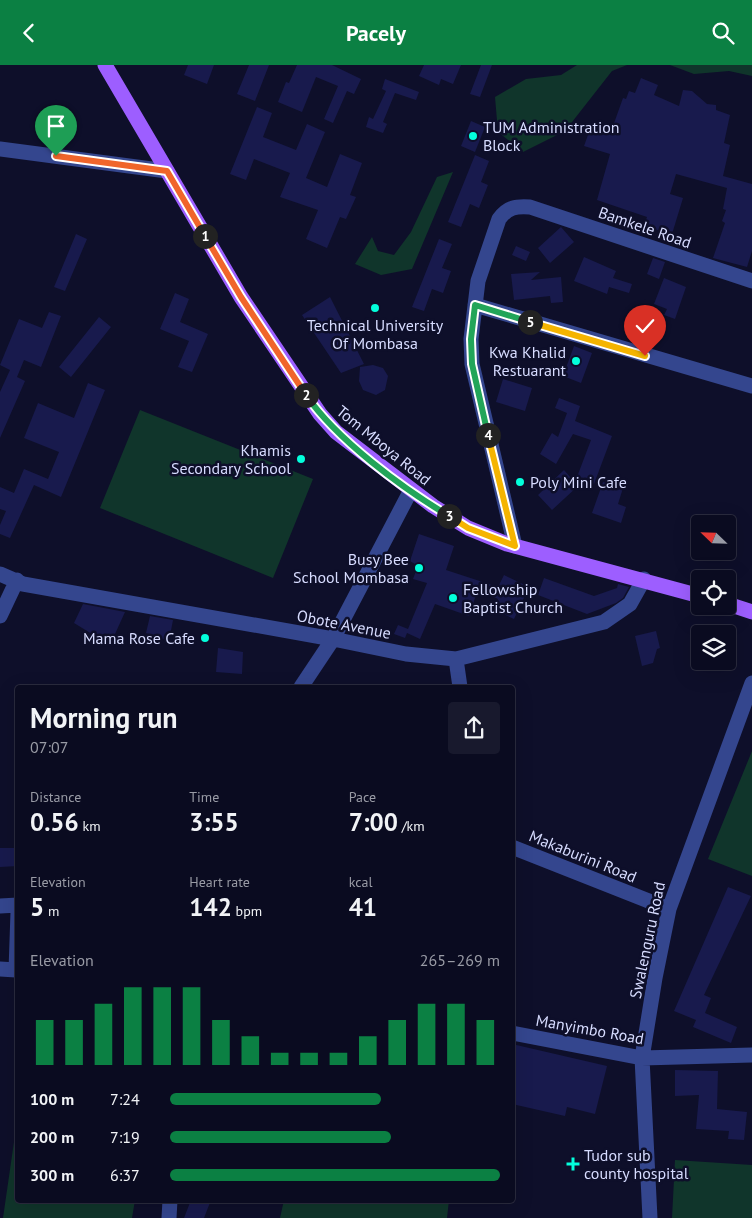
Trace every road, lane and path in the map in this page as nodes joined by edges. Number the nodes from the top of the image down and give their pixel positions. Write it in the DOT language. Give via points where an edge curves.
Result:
graph roads {
  1 [pos="105,65"];
  2 [pos="0,149"];
  3 [pos="167,171"];
  4 [pos="751,278"];
  5 [pos="475,305"];
  6 [pos="752,386"];
  7 [pos="411,491"];
  8 [pos="515,546"];
  9 [pos="0,574"];
  10 [pos="644,579"];
  11 [pos="17,580"];
  12 [pos="691,593"];
  13 [pos="736,607"];
  14 [pos="752,612"];
  15 [pos="0,616"];
  16 [pos="333,639"];
  17 [pos="456,659"];
  18 [pos="752,683"];
  19 [pos="301,685"];
  20 [pos="460,685"];
  21 [pos="515,848"];
  22 [pos="15,905"];
  23 [pos="0,906"];
  24 [pos="669,909"];
  25 [pos="0,969"];
  26 [pos="15,970"];
  27 [pos="515,1034"];
  28 [pos="752,1055"];
  29 [pos="642,1058"];
  30 [pos="170,1203"];
  31 [pos="169,1218"];
  32 [pos="650,1218"];
  1 -- 3 [label="main road, Tom Mboya Road"];
  2 -- 3 [label="street"];
  3 -- 7 [label="main road, Tom Mboya Road" via="241,297 320,415 336,432"];
  4 -- 5 [label="street, Bamkele Road" via="530,207 516,206 506,210 499,219 478,281"];
  5 -- 6 [label="street"];
  5 -- 8 [label="street" via="472,364"];
  7 -- 8 [label="main road, Tom Mboya Road" via="468,528"];
  7 -- 16 [label="street"];
  8 -- 10 [label="main road, Tom Mboya Road"];
  9 -- 11 [label="street, Obote Avenue"];
  10 -- 12 [label="main road, Tom Mboya Road"];
  10 -- 17 [label="street, Obote Avenue" via="630,604 604,622"];
  11 -- 15 [label="street"];
  11 -- 16 [label="street, Obote Avenue" via="23,584"];
  13 -- 14 [label="main road"];
  16 -- 17 [label="street, Obote Avenue" via="406,654"];
  16 -- 19 [label="street"];
  17 -- 20 [label="street"];
  18 -- 24 [label="street, Swalenguru Road"];
  21 -- 24 [label="street, Makaburini Road"];
  22 -- 23 [label="street"];
  24 -- 29 [label="street, Swalenguru Road"];
  25 -- 26 [label="street"];
  27 -- 29 [label="street, Manyimbo Road"];
  28 -- 29 [label="street, Manyimbo Road"];
  29 -- 32 [label="street, Swalenguru Road"];
  30 -- 31 [label="street"];
}
